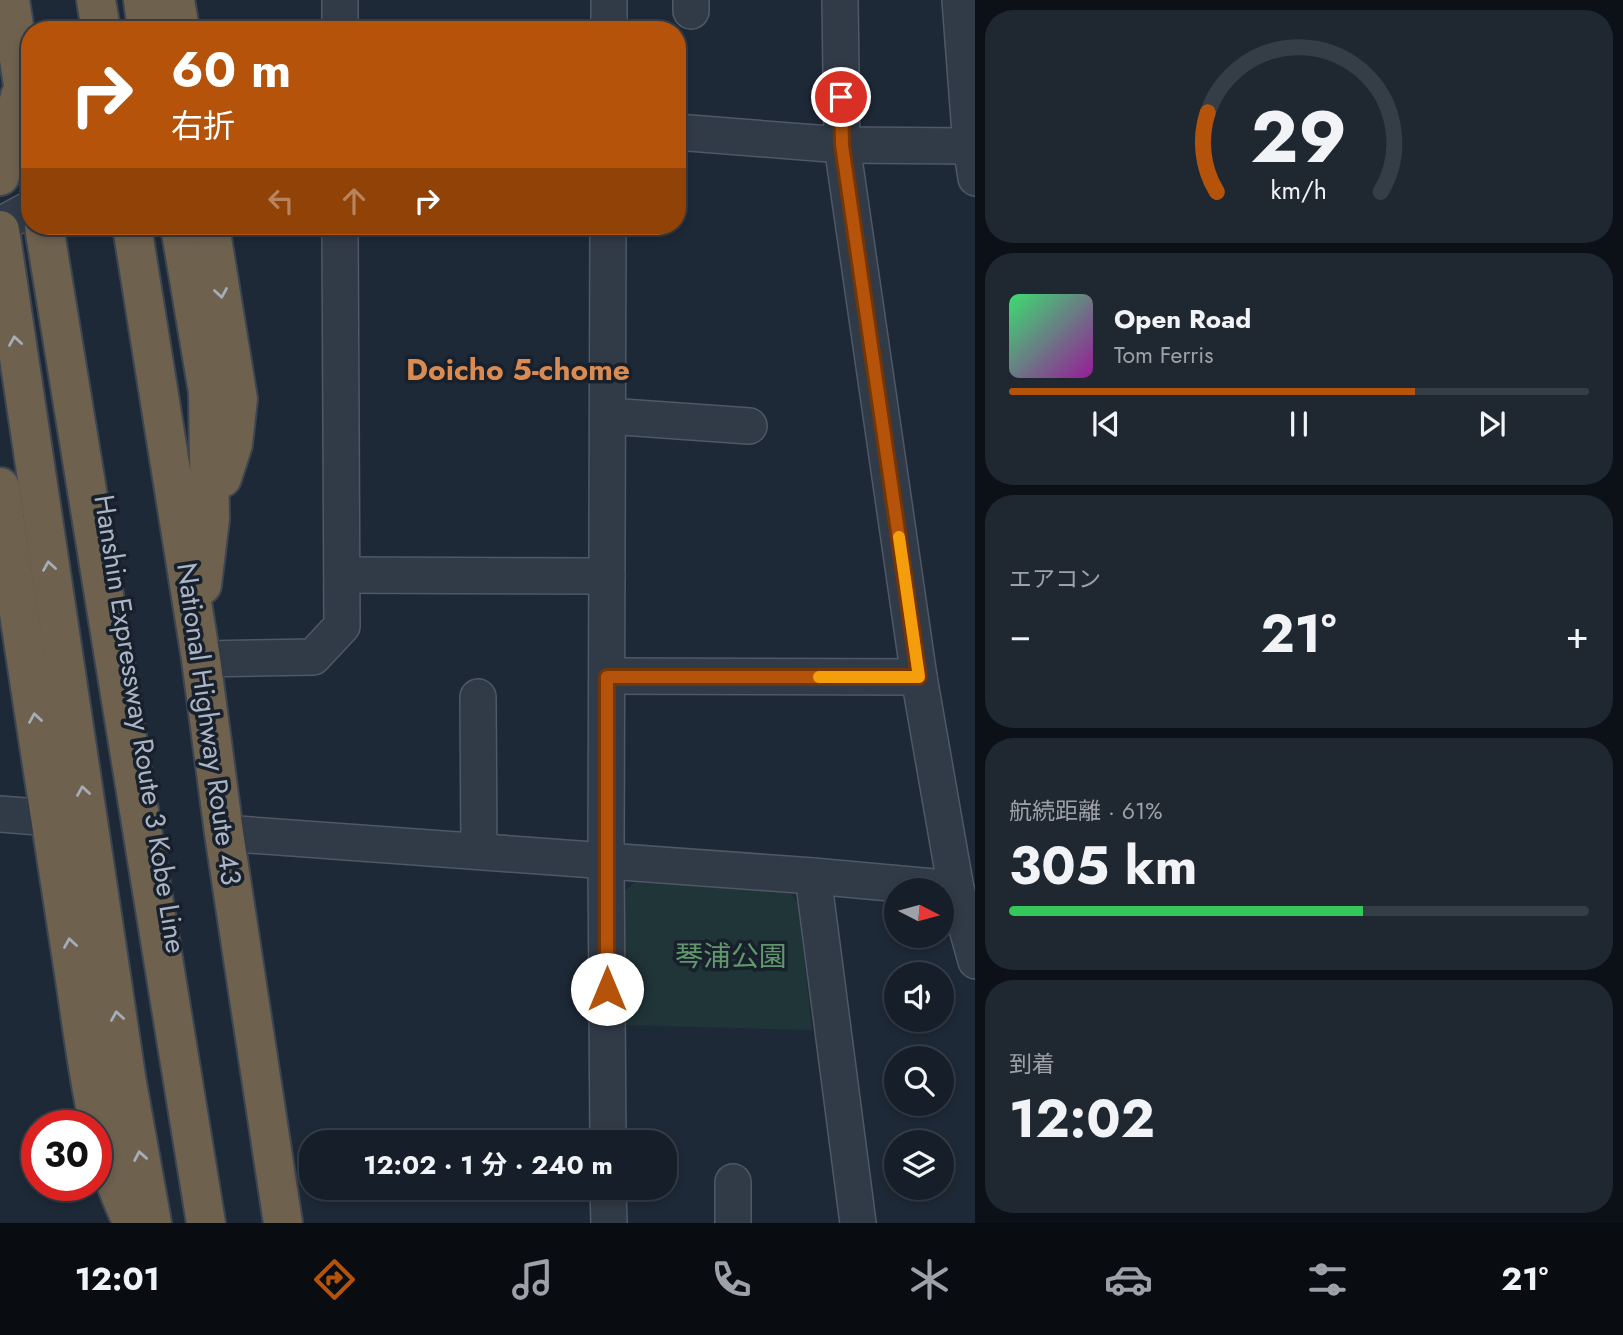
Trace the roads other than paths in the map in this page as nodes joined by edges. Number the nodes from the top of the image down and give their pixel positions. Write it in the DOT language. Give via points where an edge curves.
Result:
graph roads {
  1 [pos="10,0"];
  2 [pos="26,0"];
  3 [pos="84,0"];
  4 [pos="96,0"];
  5 [pos="143,0"];
  6 [pos="175,0"];
  7 [pos="340,0"];
  8 [pos="609,0"];
  9 [pos="840,0"];
  10 [pos="960,0"];
  11 [pos="29,21"];
  12 [pos="88,21"];
  13 [pos="100,21"];
  14 [pos="146,21"];
  15 [pos="178,21"];
  16 [pos="340,21"];
  17 [pos="609,21"];
  18 [pos="12,85"];
  19 [pos="21,108"];
  20 [pos="686,133"];
  21 [pos="842,145"];
  22 [pos="973,162"];
  23 [pos="0,176"];
  24 [pos="21,215"];
  25 [pos="0,228"];
  26 [pos="45,235"];
  27 [pos="62,235"];
  28 [pos="121,235"];
  29 [pos="133,235"];
  30 [pos="182,235"];
  31 [pos="211,235"];
  32 [pos="340,235"];
  33 [pos="608,235"];
  34 [pos="608,416"];
  35 [pos="750,426"];
  36 [pos="0,487"];
  37 [pos="210,519"];
  38 [pos="342,575"];
  39 [pos="607,576"];
  40 [pos="199,646"];
  41 [pos="607,677"];
  42 [pos="919,677"];
  43 [pos="478,697"];
  44 [pos="0,814"];
  45 [pos="50,818"];
  46 [pos="224,833"];
  47 [pos="479,852"];
  48 [pos="606,862"];
  49 [pos="813,876"];
  50 [pos="957,889"];
  51 [pos="971,925"];
  52 [pos="975,961"];
  53 [pos="608,1130"];
  54 [pos="733,1182"];
  55 [pos="608,1200"];
  56 [pos="133,1223"];
  57 [pos="152,1223"];
  58 [pos="205,1223"];
  59 [pos="219,1223"];
  60 [pos="268,1223"];
  61 [pos="283,1223"];
  62 [pos="609,1223"];
  63 [pos="733,1223"];
  64 [pos="858,1223"];
  1 -- 18 [label="highway"];
  2 -- 11 [label="highway"];
  3 -- 12 [label="highway"];
  4 -- 13 [label="highway"];
  5 -- 14 [label="highway"];
  6 -- 15 [label="highway"];
  7 -- 16 [label="street"];
  8 -- 17 [label="street"];
  9 -- 21 [label="street"];
  10 -- 22 [label="street"];
  18 -- 19 [label="highway"];
  18 -- 23 [label="highway"];
  20 -- 21 [label="street"];
  21 -- 22 [label="street"];
  21 -- 42 [label="street"];
  24 -- 25 [label="street"];
  57 -- 25 [label="highway, one-way" via="127,1083"];
  26 -- 58 [label="highway"];
  27 -- 59 [label="highway, Hanshin Expressway Route 3 Kobe Line"];
  28 -- 60 [label="highway, Hanshin Expressway Route 3 Kobe Line"];
  29 -- 40 [label="highway, National Highway Route 43"];
  30 -- 37 [label="highway" via="208,392"];
  31 -- 37 [label="highway, one-way" via="238,399 233,444"];
  32 -- 38 [label="street"];
  33 -- 34 [label="street"];
  34 -- 35 [label="street"];
  34 -- 39 [label="street"];
  45 -- 36 [label="highway, one-way"];
  37 -- 40 [label="highway"];
  38 -- 39 [label="street"];
  38 -- 40 [label="street" via="342,626 313,657"];
  39 -- 41 [label="street"];
  40 -- 46 [label="highway, National Highway Route 43"];
  41 -- 42 [label="street"];
  41 -- 48 [label="street"];
  42 -- 50 [label="street"];
  43 -- 47 [label="street"];
  44 -- 45 [label="street"];
  56 -- 45 [label="highway, one-way" via="98,1119"];
  46 -- 47 [label="street"];
  46 -- 61 [label="highway, National Highway Route 43"];
  47 -- 48 [label="street"];
  48 -- 49 [label="street"];
  48 -- 53 [label="street"];
  49 -- 50 [label="street"];
  49 -- 64 [label="street"];
  50 -- 51 [label="street"];
  51 -- 52 [label="street"];
  54 -- 63 [label="street"];
  55 -- 62 [label="street"];
}
